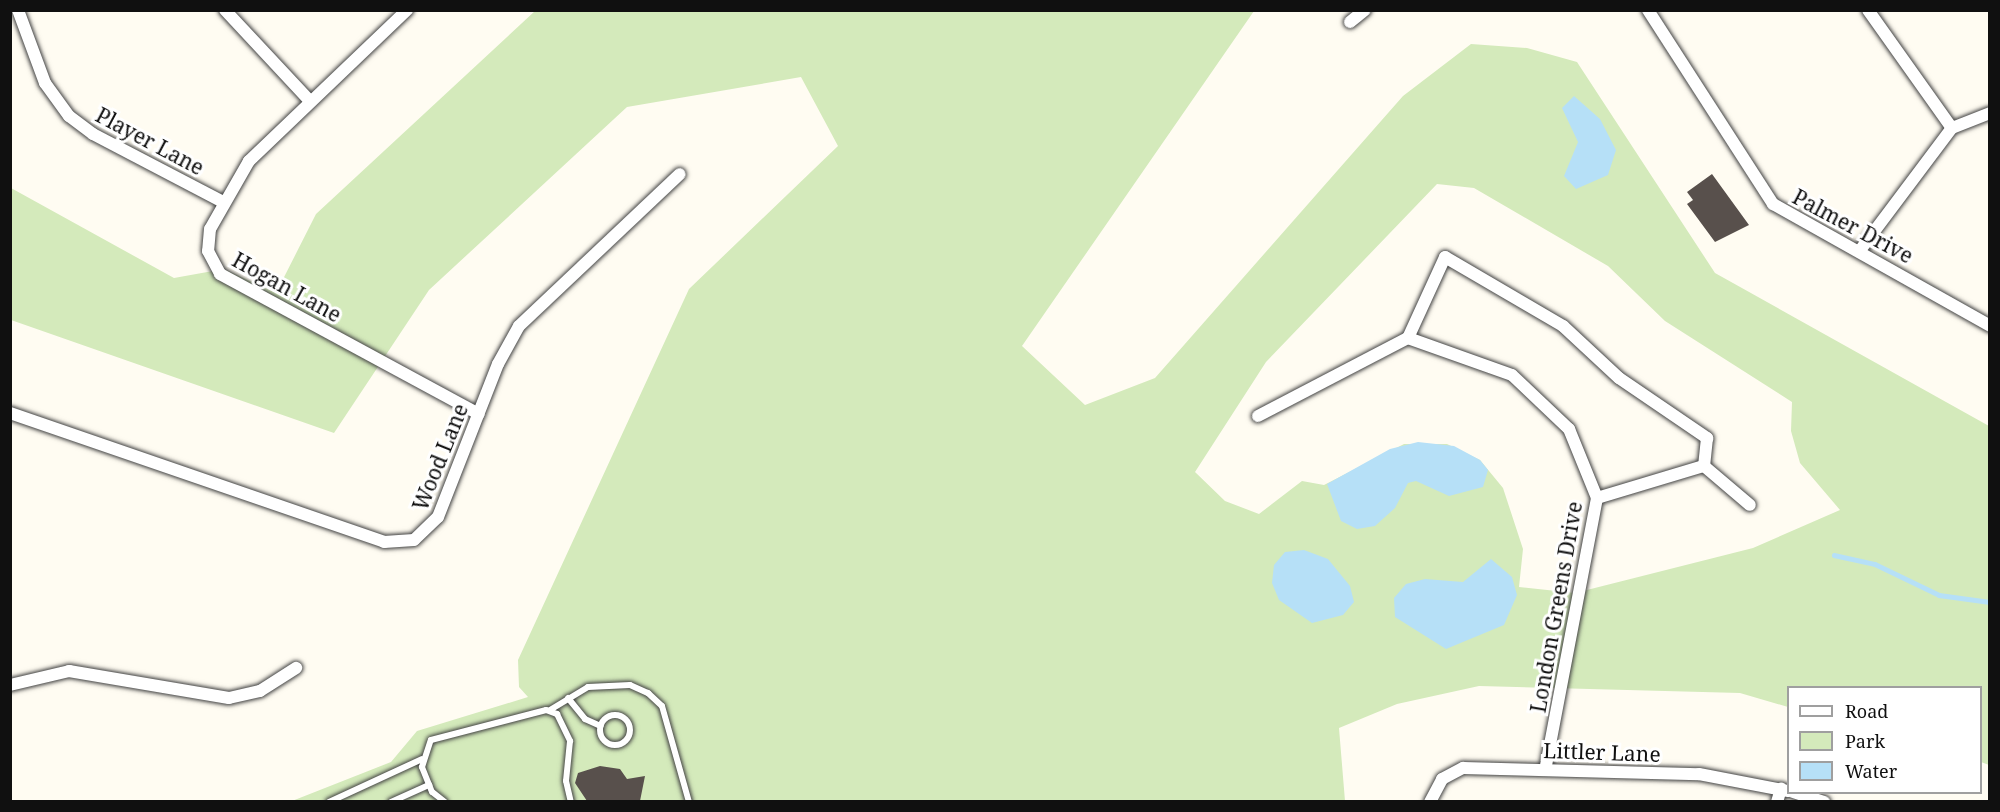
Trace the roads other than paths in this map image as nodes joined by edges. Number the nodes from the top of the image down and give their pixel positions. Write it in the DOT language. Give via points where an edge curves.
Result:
graph roads {
  1 [pos="18,10"];
  2 [pos="225,10"];
  3 [pos="407,10"];
  4 [pos="1365,10"];
  5 [pos="1648,10"];
  6 [pos="1868,10"];
  7 [pos="1350,22"];
  8 [pos="310,101"];
  9 [pos="1989,113"];
  10 [pos="1952,128"];
  11 [pos="680,174"];
  12 [pos="223,202"];
  13 [pos="1861,249"];
  14 [pos="1989,326"];
  15 [pos="1408,338"];
  16 [pos="10,413"];
  17 [pos="479,414"];
  18 [pos="1258,416"];
  19 [pos="1704,466"];
  20 [pos="1597,498"];
  21 [pos="1750,505"];
  22 [pos="296,668"];
  23 [pos="10,685"];
  24 [pos="568,698"];
  25 [pos="550,710"];
  26 [pos="601,726"];
  27 [pos="422,759"];
  28 [pos="1545,770"];
  29 [pos="429,784"];
  30 [pos="1787,791"];
  31 [pos="1798,794"];
  32 [pos="329,801"];
  33 [pos="391,801"];
  34 [pos="445,801"];
  35 [pos="571,801"];
  36 [pos="688,801"];
  37 [pos="1430,801"];
  38 [pos="1777,801"];
  39 [pos="1824,801"];
  1 -- 12 [label="street, Player Lane" via="45,83 69,116 93,134"];
  2 -- 8 [label="street"];
  3 -- 8 [label="street, Hogan Lane"];
  4 -- 7 [label="street"];
  5 -- 13 [label="street, Palmer Drive" via="1773,204"];
  6 -- 10 [label="street"];
  8 -- 12 [label="street, Hogan Lane" via="255,155"];
  9 -- 10 [label="street"];
  10 -- 13 [label="street"];
  11 -- 17 [label="street, Wood Lane" via="529,315 504,351"];
  12 -- 17 [label="street, Hogan Lane" via="207,240 220,274"];
  13 -- 14 [label="street, Palmer Drive"];
  15 -- 18 [label="street"];
  15 -- 19 [label="street" via="1445,257 1563,326 1619,378 1707,438"];
  15 -- 20 [label="street, London Greens Drive" via="1512,375 1569,429"];
  16 -- 17 [label="street, Wood Lane" via="395,544 418,539 435,524"];
  19 -- 20 [label="street"];
  19 -- 21 [label="street"];
  20 -- 28 [label="street, London Greens Drive"];
  22 -- 23 [label="street" via="260,691 228,698 69,671"];
  24 -- 25 [label="lane"];
  24 -- 26 [label="lane" via="585,719"];
  24 -- 36 [label="lane" via="587,687 623,685 654,697"];
  25 -- 27 [label="lane" via="433,739"];
  25 -- 35 [label="lane" via="570,741 566,781"];
  26 -- 26 [label="lane" via="602,738 610,745 622,744 630,735 629,723 620,716 608,717"];
  27 -- 29 [label="lane"];
  27 -- 32 [label="lane"];
  28 -- 30 [label="street, Littler Lane" via="1708,775"];
  28 -- 37 [label="street, Littler Lane" via="1456,769 1437,784"];
  29 -- 33 [label="lane"];
  29 -- 34 [label="lane"];
  30 -- 38 [label="street"];
  31 -- 39 [label="street, Littler Lane"];
}
